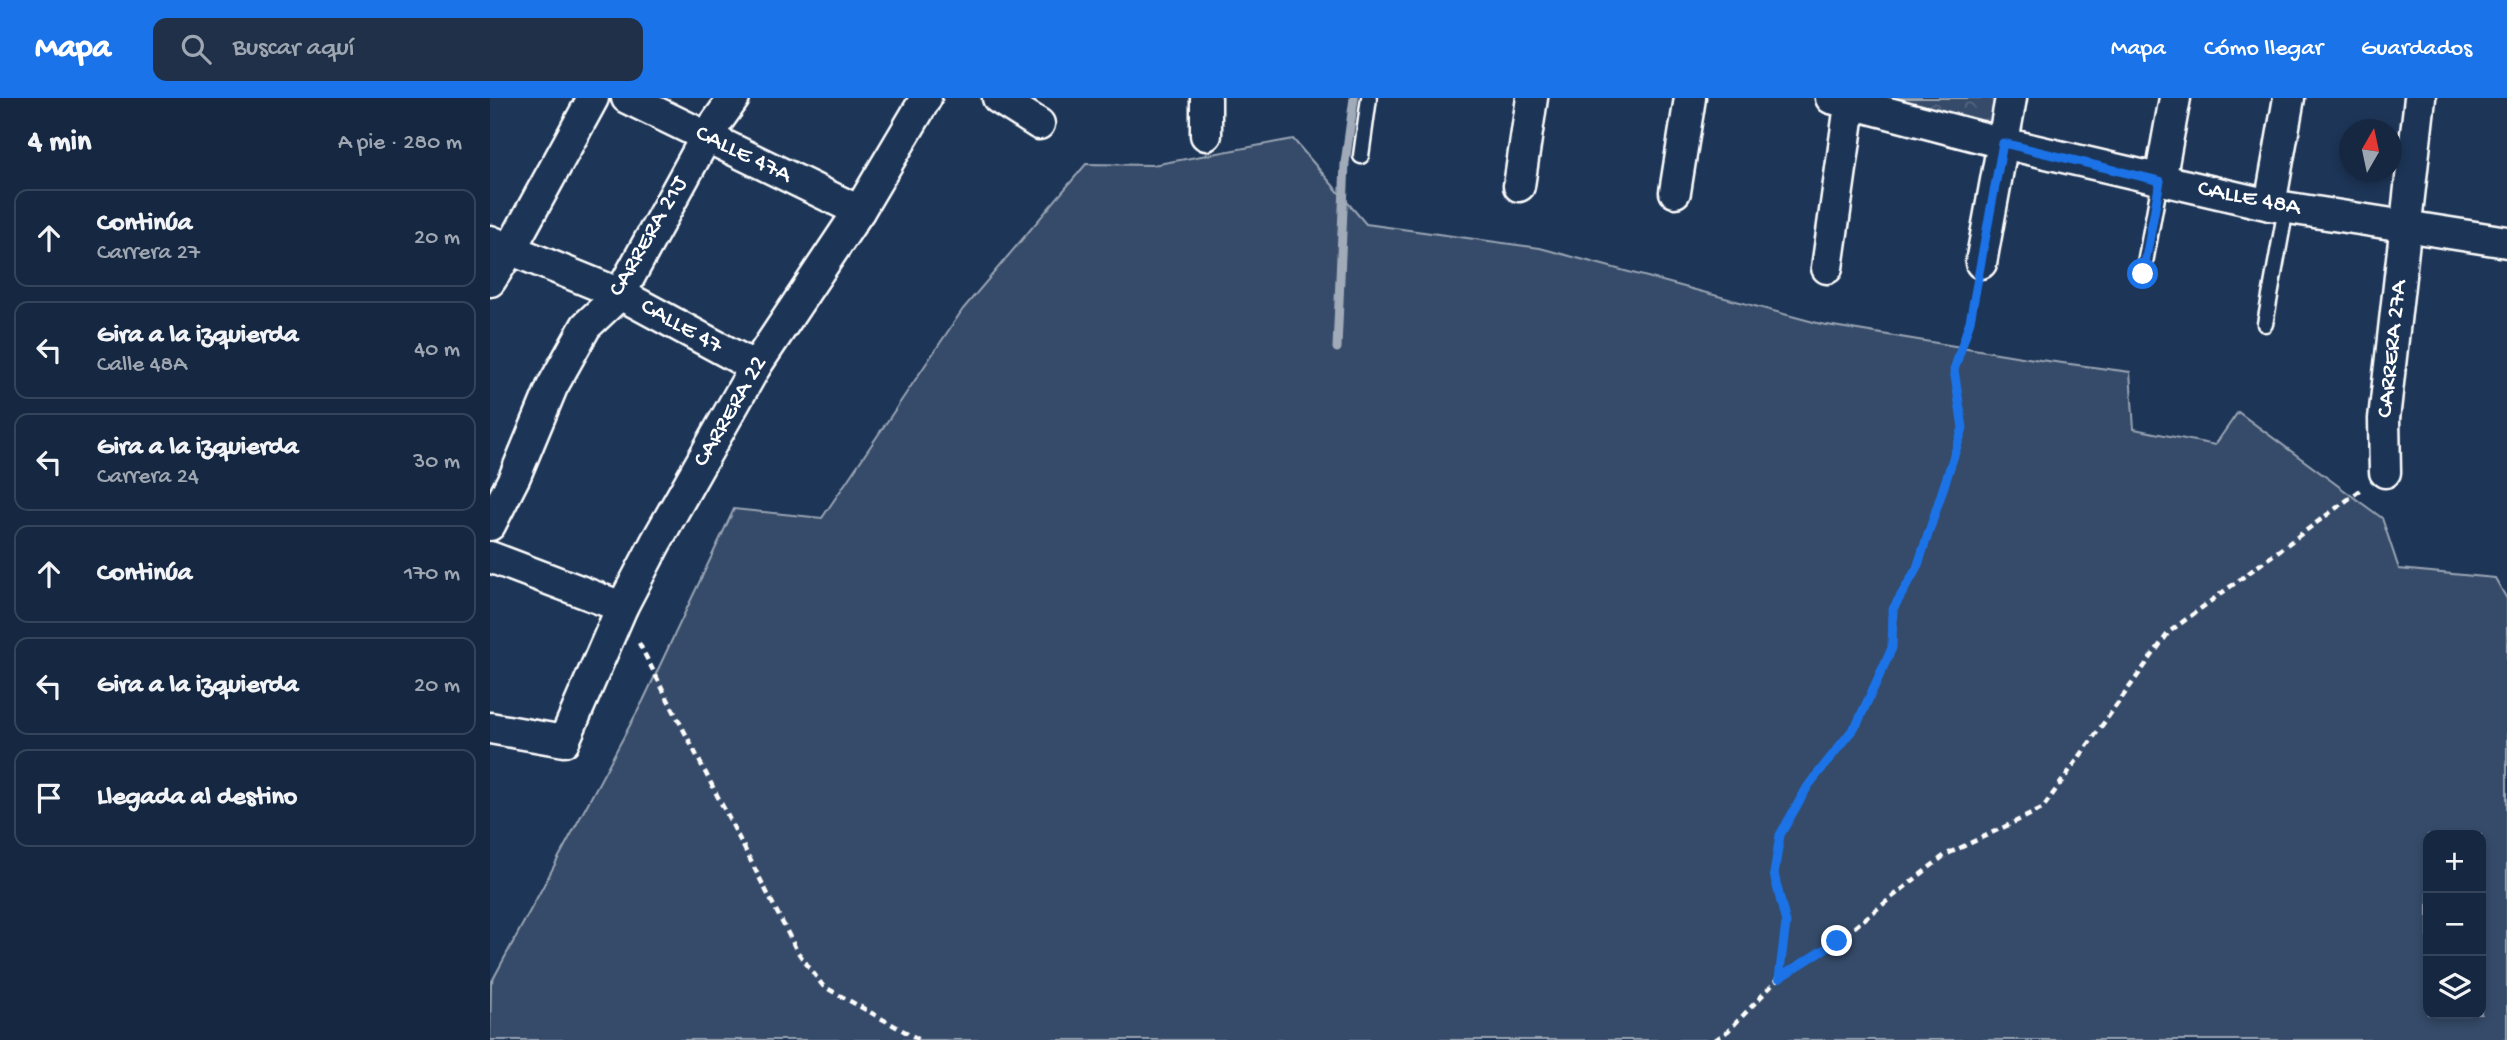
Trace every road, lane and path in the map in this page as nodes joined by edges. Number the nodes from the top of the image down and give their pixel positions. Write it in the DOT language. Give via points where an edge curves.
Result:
graph roads {
  1 [pos="593,98"];
  2 [pos="627,98"];
  3 [pos="734,98"];
  4 [pos="926,98"];
  5 [pos="998,98"];
  6 [pos="1206,98"];
  7 [pos="1369,98"];
  8 [pos="1532,98"];
  9 [pos="1690,98"];
  10 [pos="2011,98"];
  11 [pos="2175,98"];
  12 [pos="2289,98"];
  13 [pos="2420,98"];
  14 [pos="1844,100"];
  15 [pos="1040,124"];
  16 [pos="1206,135"];
  17 [pos="706,137"];
  18 [pos="2003,143"];
  19 [pos="1361,156"];
  20 [pos="2160,181"];
  21 [pos="1519,186"];
  22 [pos="1675,192"];
  23 [pos="2278,207"];
  24 [pos="859,211"];
  25 [pos="2405,226"];
  26 [pos="2507,242"];
  27 [pos="500,246"];
  28 [pos="1981,263"];
  29 [pos="1827,268"];
  30 [pos="2143,274"];
  31 [pos="490,281"];
  32 [pos="620,294"];
  33 [pos="2265,324"];
  34 [pos="755,368"];
  35 [pos="2385,472"];
  36 [pos="490,525"];
  37 [pos="490,557"];
  38 [pos="622,607"];
  39 [pos="490,728"];
  40 [pos="1779,978"];
  41 [pos="920,1040"];
  42 [pos="1715,1040"];
  1 -- 27 [label="street"];
  2 -- 17 [label="street, CALLE 47A"];
  3 -- 17 [label="street, CARRERA 21J"];
  4 -- 24 [label="street, CARRERA 22"];
  5 -- 15 [label="street"];
  6 -- 16 [label="street"];
  7 -- 19 [label="lane"];
  8 -- 21 [label="street"];
  9 -- 22 [label="street"];
  10 -- 18 [label="street"];
  11 -- 20 [label="street"];
  12 -- 23 [label="street"];
  13 -- 25 [label="street, CARRERA 27A"];
  14 -- 18 [label="street, CALLE 48A"];
  14 -- 29 [label="street"];
  17 -- 24 [label="street, CALLE 47A"];
  17 -- 32 [label="street, CARRERA 21J"];
  18 -- 20 [label="street, CALLE 48A"];
  18 -- 28 [label="street"];
  20 -- 23 [label="street, CALLE 48A"];
  20 -- 30 [label="lane"];
  23 -- 25 [label="street, CALLE 48A"];
  23 -- 33 [label="lane"];
  24 -- 34 [label="street, CARRERA 22"];
  25 -- 26 [label="street, CALLE 48A"];
  25 -- 35 [label="street, CARRERA 27A" via="2384,419"];
  27 -- 31 [label="street"];
  27 -- 32 [label="street, CALLE 47"];
  28 -- 40 [label="path" via="1970,321 1954,370 1963,428 1917,568 1893,609 1892,648 1857,724 1808,786 1780,835 1774,874 1786,923"];
  32 -- 34 [label="street, CALLE 47"];
  32 -- 36 [label="street, CARRERA 21J" via="579,338"];
  34 -- 38 [label="street, CARRERA 22"];
  35 -- 40 [label="path" via="2169,632 2042,809 1945,855 1837,941"];
  37 -- 38 [label="street"];
  38 -- 39 [label="street, CARRERA 22" via="564,741"];
  38 -- 41 [label="path" via="797,951 823,986"];
  40 -- 42 [label="path"];
}
